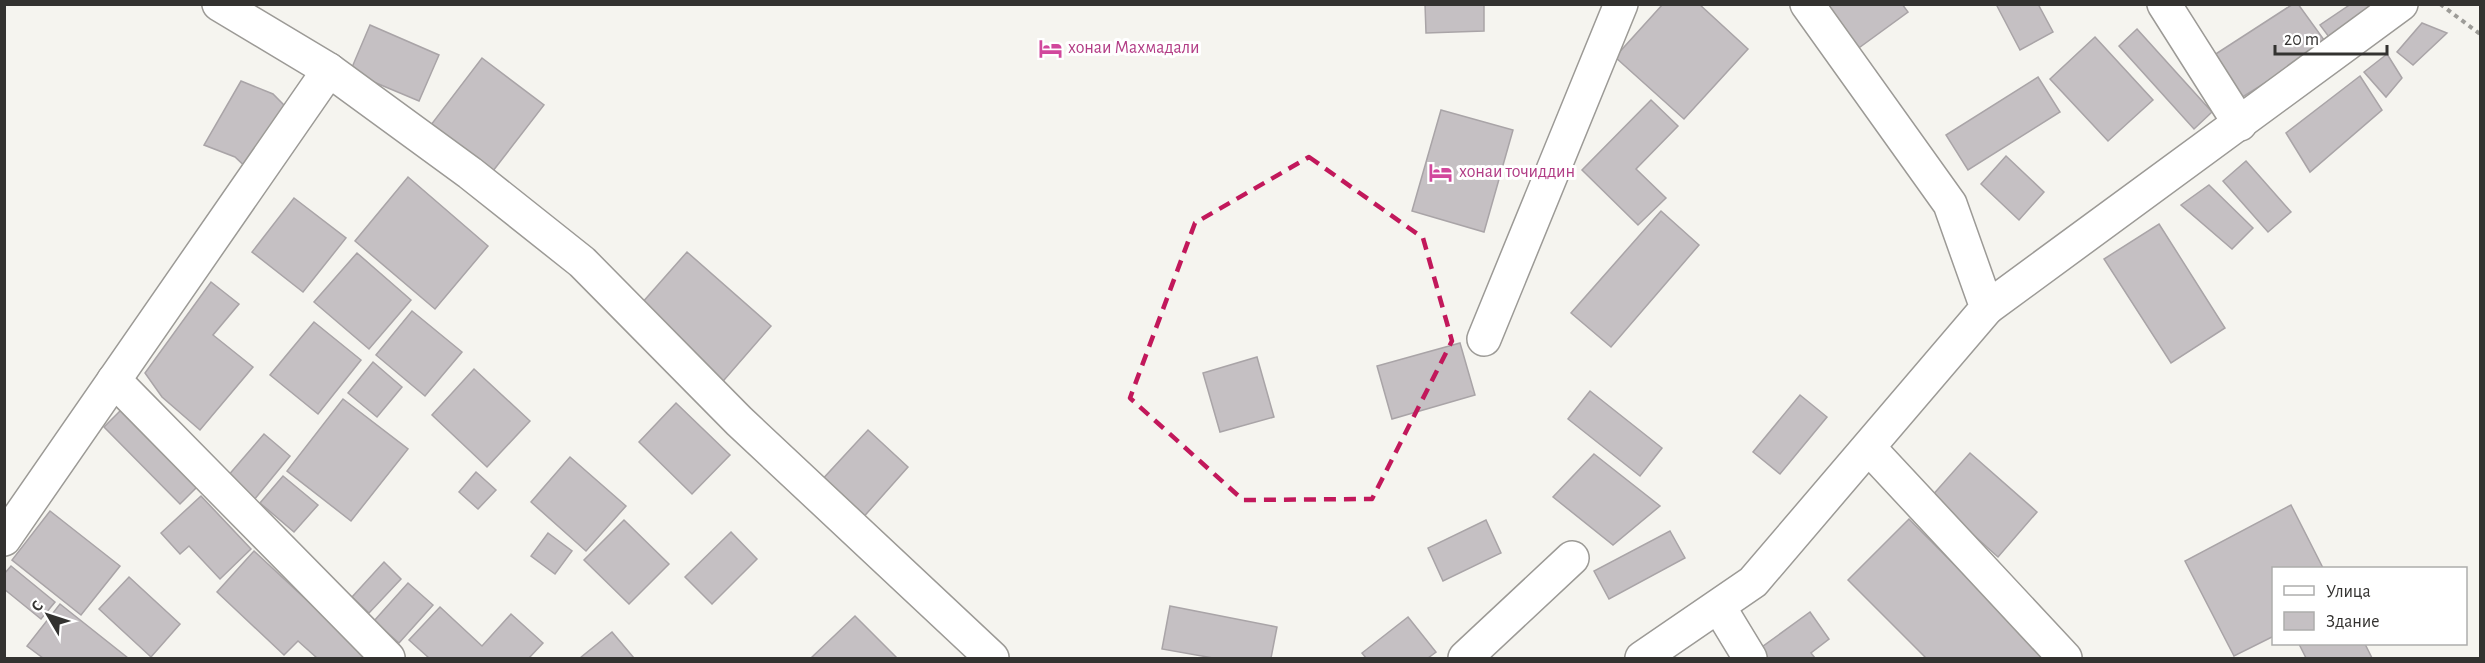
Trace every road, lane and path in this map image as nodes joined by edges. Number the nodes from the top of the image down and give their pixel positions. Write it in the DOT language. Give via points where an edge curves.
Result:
graph roads {
  1 [pos="219,4"];
  2 [pos="1621,4"];
  3 [pos="1807,4"];
  4 [pos="2164,4"];
  5 [pos="2401,4"];
  6 [pos="2440,4"];
  7 [pos="2481,34"];
  8 [pos="329,70"];
  9 [pos="2240,124"];
  10 [pos="1987,308"];
  11 [pos="1484,339"];
  12 [pos="114,380"];
  13 [pos="1869,448"];
  14 [pos="4,539"];
  15 [pos="1572,558"];
  16 [pos="1719,607"];
  17 [pos="984,656"];
  18 [pos="388,658"];
  19 [pos="1465,658"];
  20 [pos="1641,658"];
  21 [pos="1749,658"];
  22 [pos="2065,658"];
  1 -- 8 [label="street"];
  2 -- 11 [label="street"];
  3 -- 10 [label="street" via="1950,204"];
  4 -- 9 [label="street"];
  5 -- 9 [label="street"];
  6 -- 7 [label="path"];
  8 -- 12 [label="street"];
  8 -- 17 [label="street" via="470,173 582,262 739,421"];
  9 -- 10 [label="street"];
  10 -- 13 [label="street"];
  12 -- 14 [label="street"];
  12 -- 18 [label="street"];
  13 -- 16 [label="street" via="1753,582"];
  13 -- 22 [label="street"];
  15 -- 19 [label="street"];
  16 -- 20 [label="street"];
  16 -- 21 [label="street"];
}
